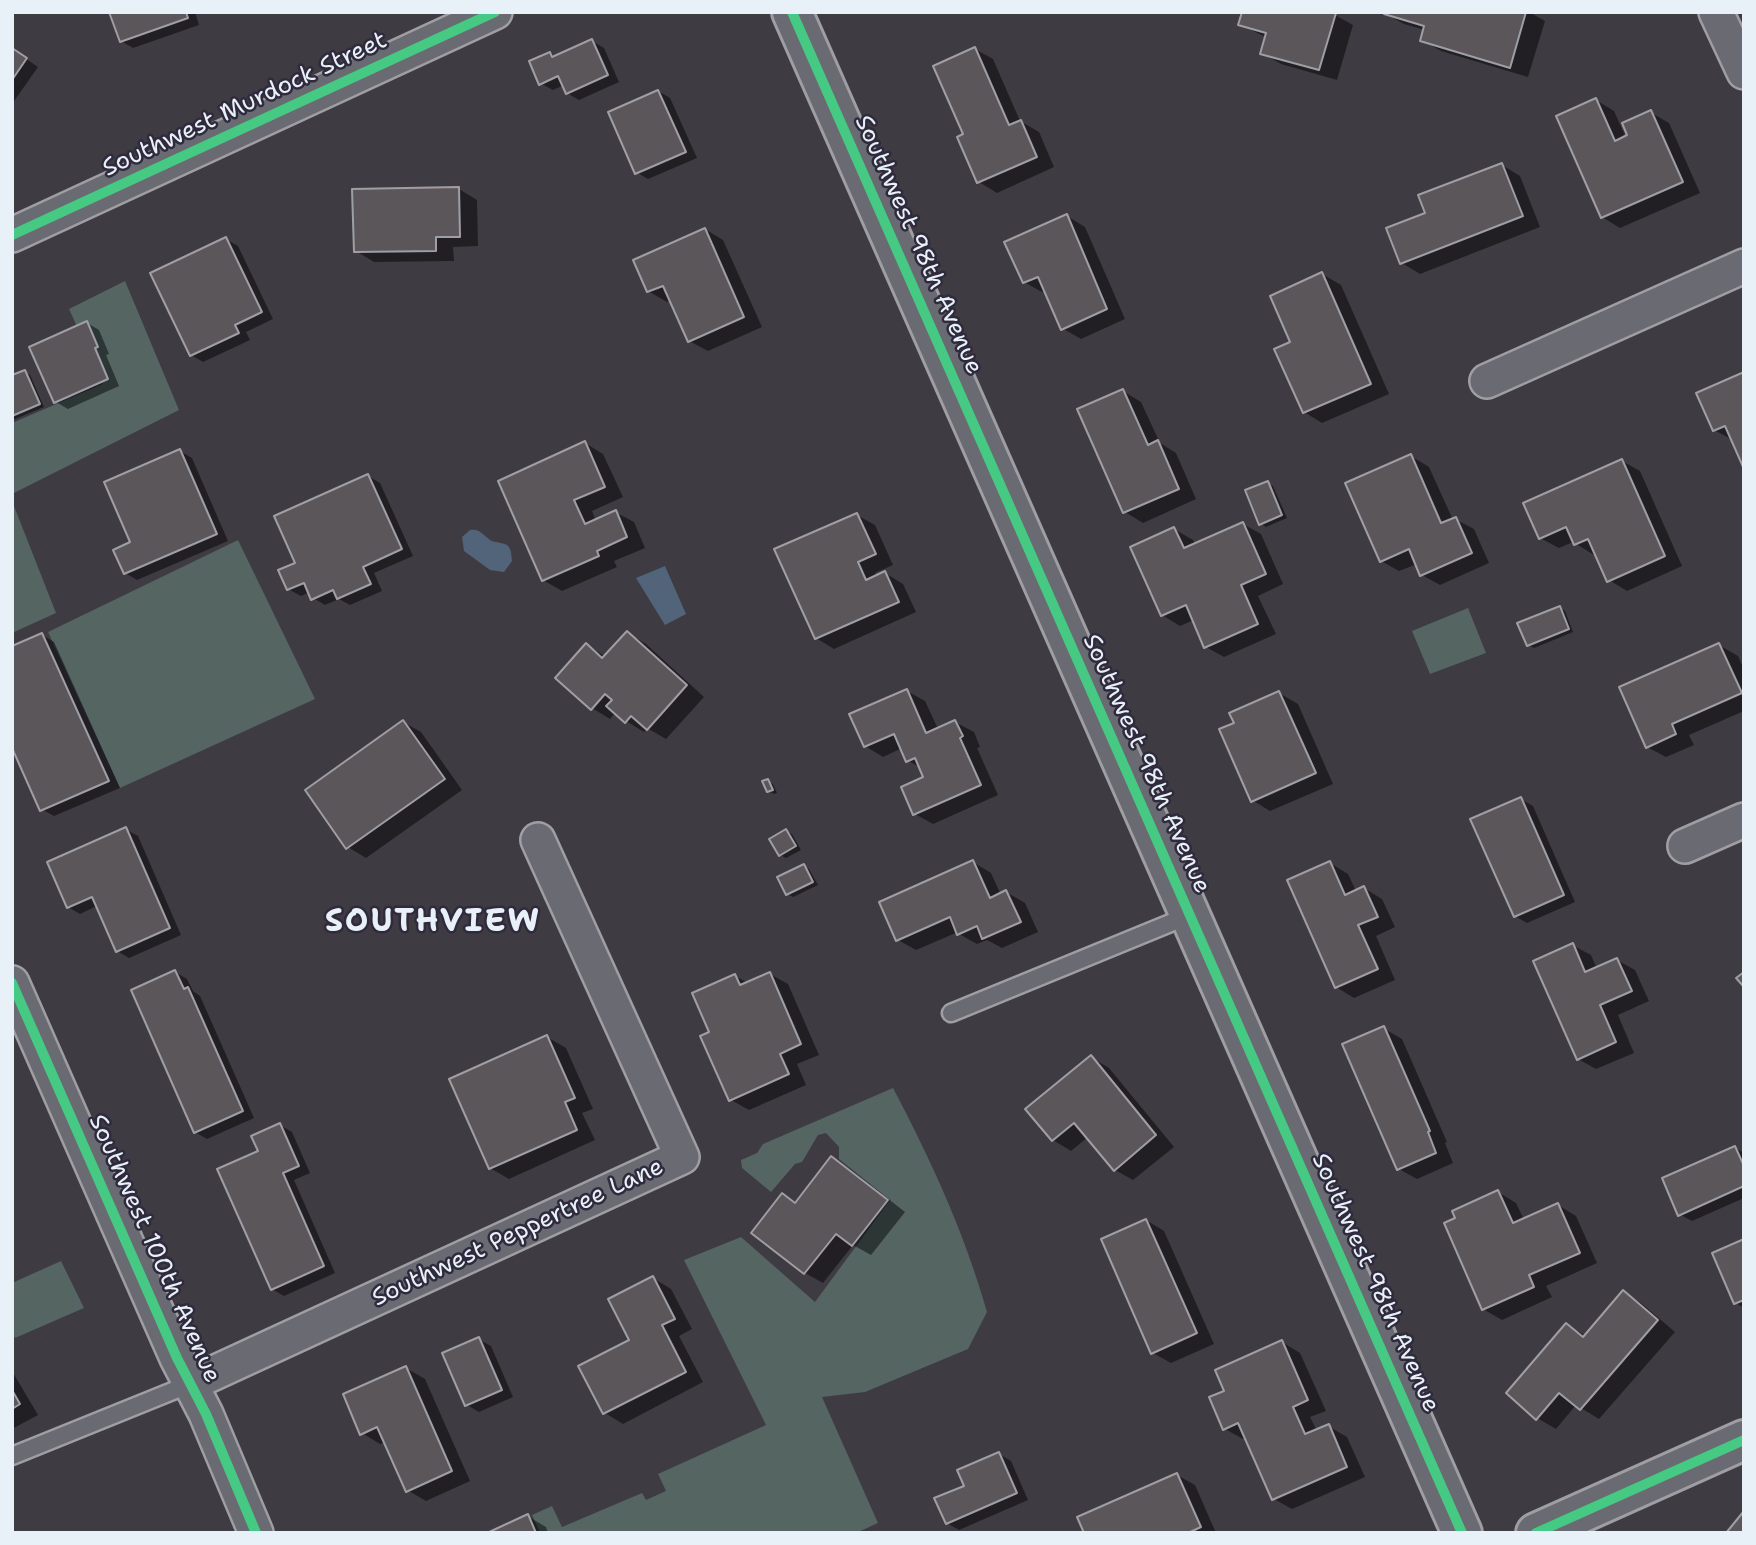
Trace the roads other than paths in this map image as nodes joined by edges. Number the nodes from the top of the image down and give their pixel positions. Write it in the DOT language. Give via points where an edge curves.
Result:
graph roads {
  1 [pos="495,12"];
  2 [pos="792,12"];
  3 [pos="1716,12"];
  4 [pos="1744,72"];
  5 [pos="12,235"];
  6 [pos="1744,266"];
  7 [pos="1486,382"];
  8 [pos="1744,820"];
  9 [pos="538,840"];
  10 [pos="1685,846"];
  11 [pos="1190,915"];
  12 [pos="12,983"];
  13 [pos="951,1013"];
  14 [pos="20,1020"];
  15 [pos="190,1384"];
  16 [pos="1744,1440"];
  17 [pos="12,1456"];
  18 [pos="256,1533"];
  19 [pos="1462,1533"];
  20 [pos="1536,1533"];
  1 -- 5 [label="street, Southwest Murdock Street"];
  2 -- 11 [label="street, Southwest 98th Avenue"];
  3 -- 4 [label="street"];
  6 -- 7 [label="street"];
  8 -- 10 [label="street"];
  9 -- 15 [label="street, Southwest Peppertree Lane" via="682,1157"];
  11 -- 13 [label="lane"];
  11 -- 19 [label="street, Southwest 98th Avenue"];
  12 -- 14 [label="street, Southwest 100th Avenue"];
  14 -- 15 [label="street, Southwest 100th Avenue"];
  15 -- 17 [label="lane"];
  15 -- 18 [label="street, Southwest 100th Avenue"];
  16 -- 20 [label="street"];
}
